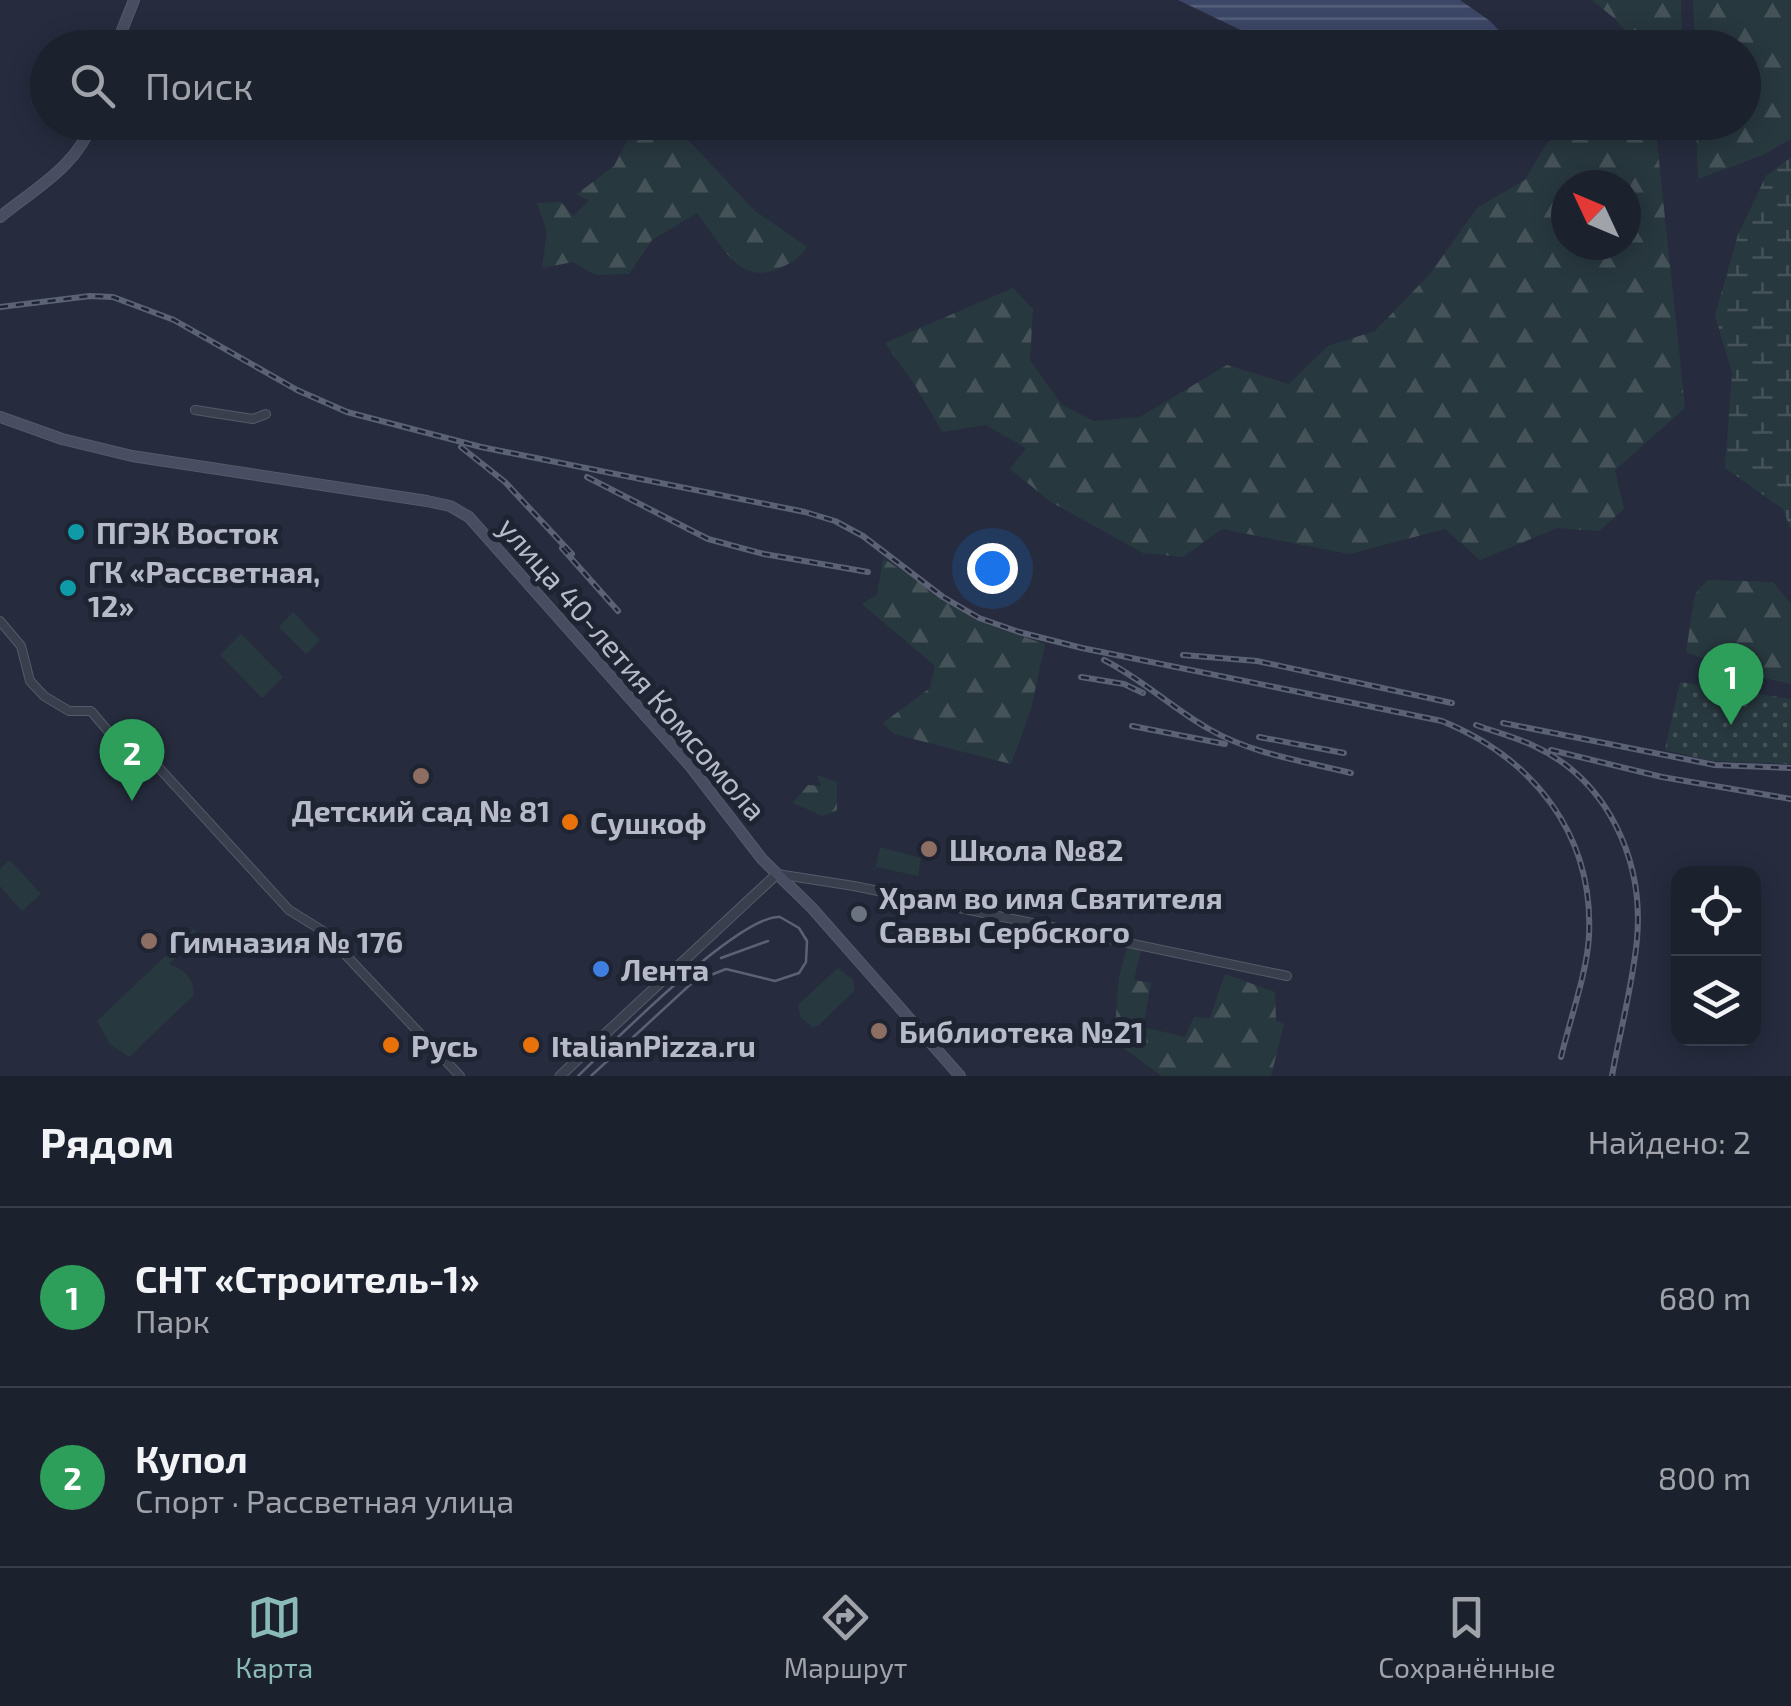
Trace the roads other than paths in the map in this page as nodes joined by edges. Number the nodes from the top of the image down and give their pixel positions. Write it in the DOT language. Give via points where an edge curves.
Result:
graph roads {
  1 [pos="134,0"];
  2 [pos="122,30"];
  3 [pos="84,140"];
  4 [pos="0,216"];
  5 [pos="195,410"];
  6 [pos="266,414"];
  7 [pos="0,417"];
  8 [pos="0,621"];
  9 [pos="777,874"];
  10 [pos="1287,976"];
  11 [pos="460,1076"];
  12 [pos="560,1076"];
  13 [pos="960,1076"];
  1 -- 2 [label="main road"];
  3 -- 4 [label="main road" via="66,164"];
  5 -- 6 [label="street"];
  7 -- 9 [label="main road, улица 40-летия Комсомола" via="132,456 450,506 469,517"];
  8 -- 11 [label="street" via="21,646 30,681 44,696 69,711 91,711 114,738 128,734 289,910 323,930"];
  9 -- 10 [label="street"];
  9 -- 12 [label="street"];
  9 -- 13 [label="main road, улица 40-летия Комсомола"];
}
